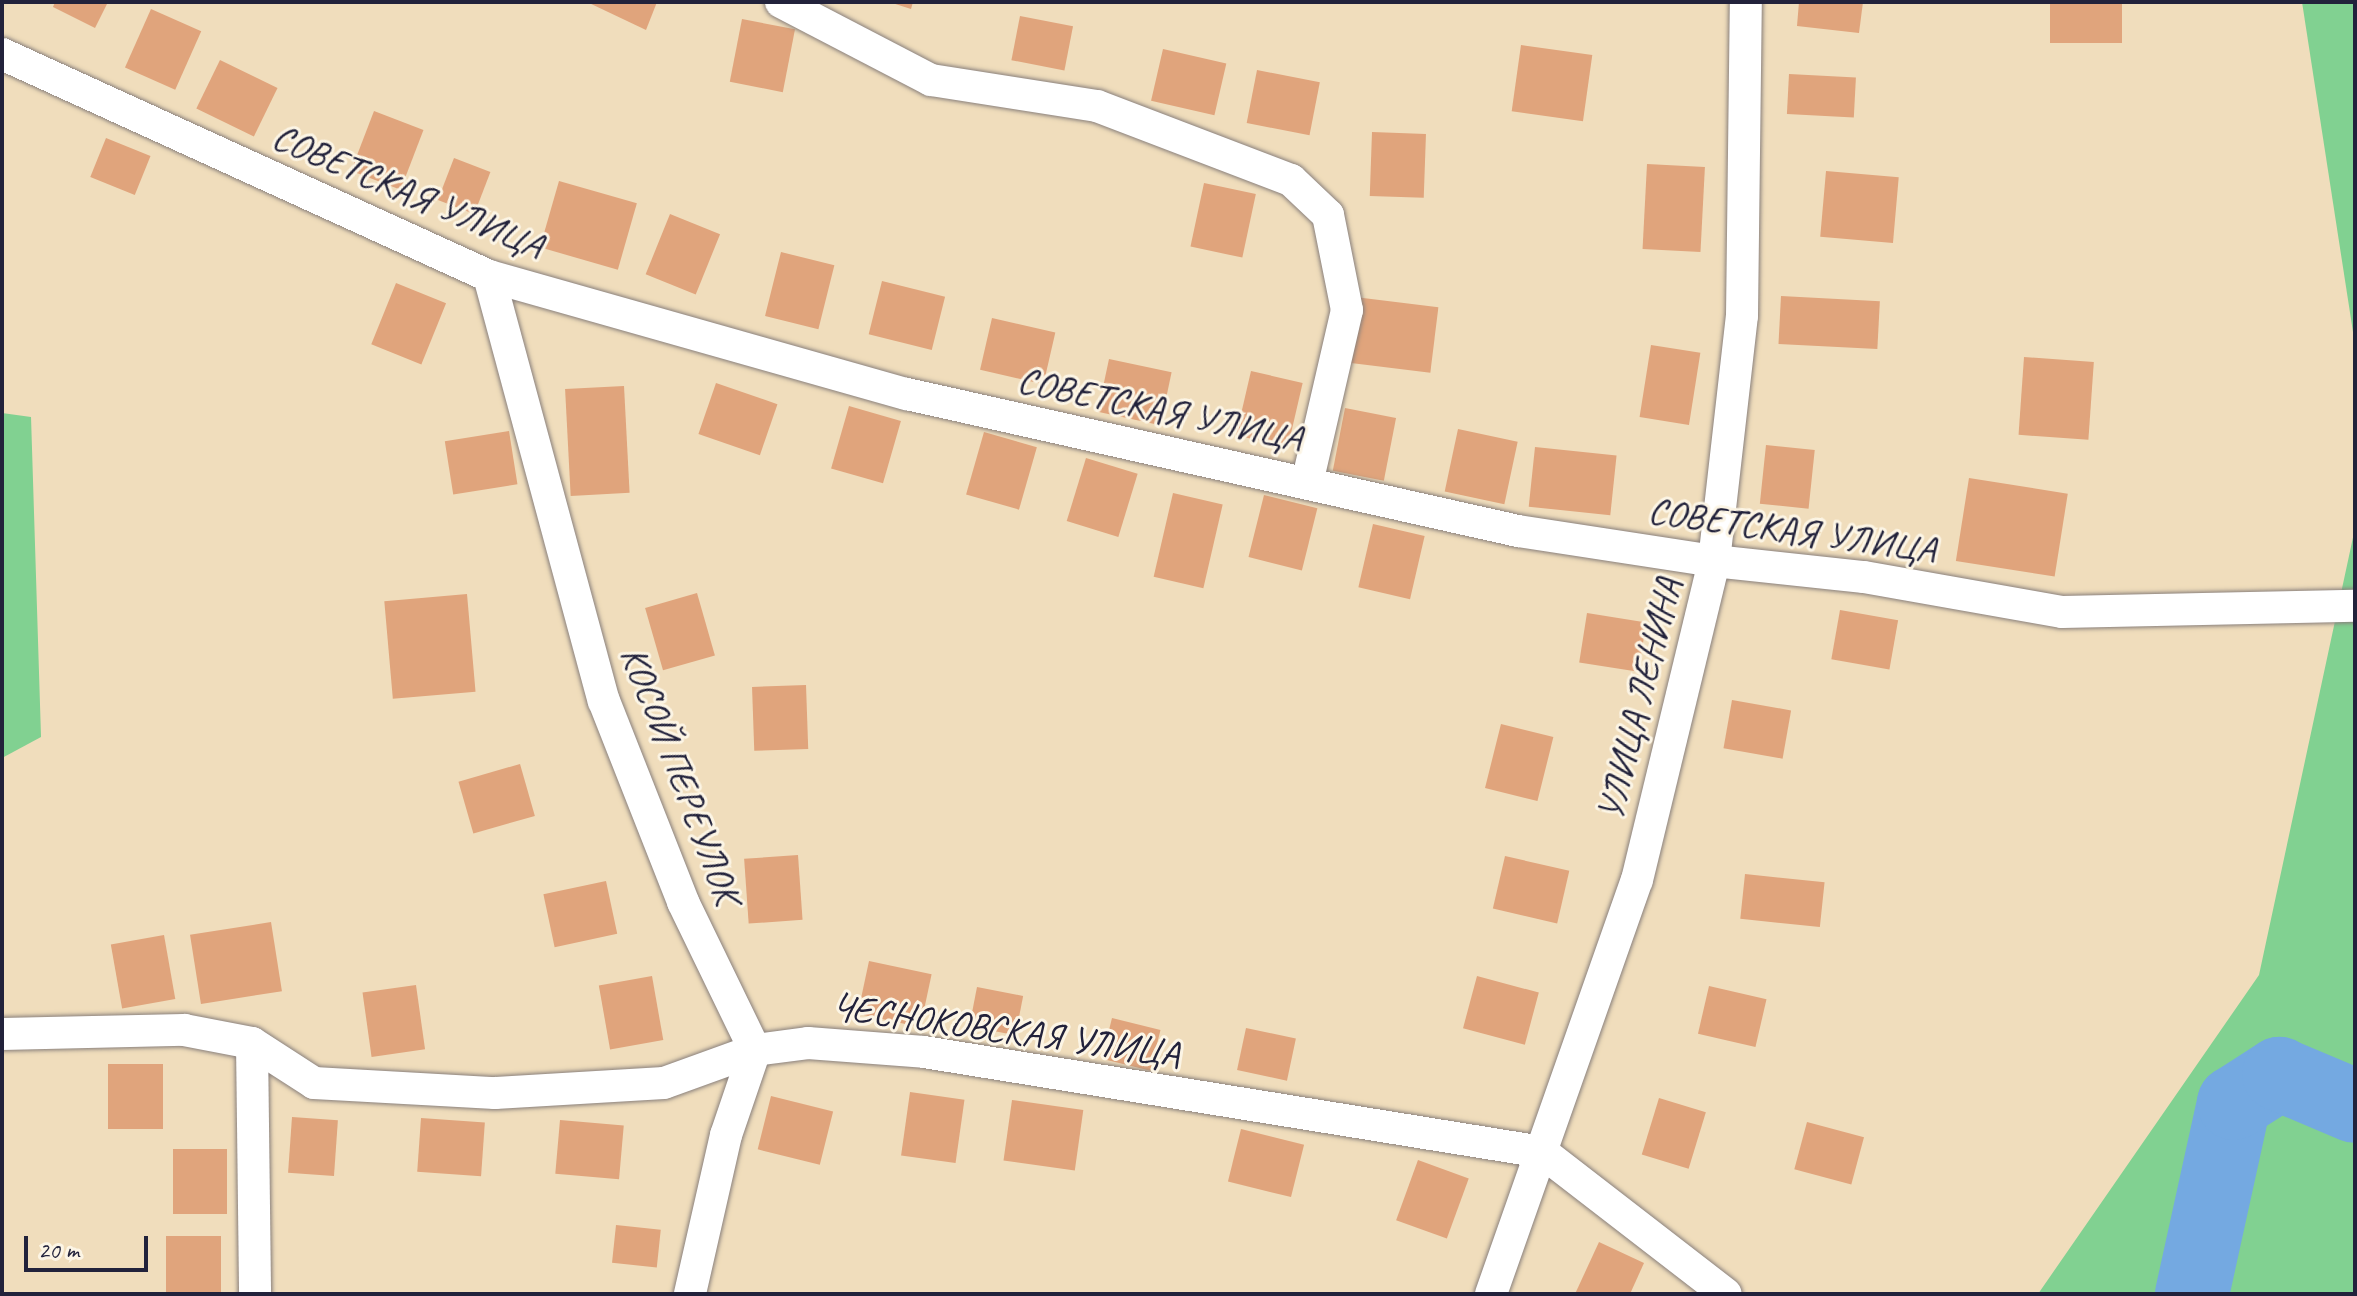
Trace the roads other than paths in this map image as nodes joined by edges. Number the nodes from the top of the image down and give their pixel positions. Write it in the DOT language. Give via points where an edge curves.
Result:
graph roads {
  1 [pos="781,2"];
  2 [pos="1746,2"];
  3 [pos="2,54"];
  4 [pos="489,276"];
  5 [pos="1307,483"];
  6 [pos="1714,561"];
  7 [pos="2355,606"];
  8 [pos="2,1034"];
  9 [pos="252,1043"];
  10 [pos="755,1050"];
  11 [pos="1542,1152"];
  12 [pos="255,1294"];
  13 [pos="690,1294"];
  14 [pos="1491,1294"];
  15 [pos="1726,1294"];
  1 -- 5 [label="street" via="931,80 1097,106 1291,180 1328,215 1347,310"];
  2 -- 6 [label="street, УЛИЦА ЛЕНИНА" via="1742,316"];
  3 -- 4 [label="street, СОВЕТСКАЯ УЛИЦА"];
  4 -- 5 [label="street, СОВЕТСКАЯ УЛИЦА" via="907,394"];
  4 -- 10 [label="street, КОСОЙ ПЕРЕУЛОК" via="604,701 683,902"];
  5 -- 6 [label="street, СОВЕТСКАЯ УЛИЦА" via="1518,531"];
  6 -- 7 [label="street, СОВЕТСКАЯ УЛИЦА" via="1864,577 2062,612"];
  6 -- 11 [label="street, УЛИЦА ЛЕНИНА" via="1637,880"];
  8 -- 9 [label="street, ЧЕСНОКОВСКАЯ УЛИЦА" via="184,1030"];
  9 -- 10 [label="street, ЧЕСНОКОВСКАЯ УЛИЦА" via="314,1083 495,1093 664,1083"];
  9 -- 12 [label="street"];
  10 -- 11 [label="street, ЧЕСНОКОВСКАЯ УЛИЦА" via="808,1043 924,1052"];
  10 -- 13 [label="street" via="726,1135"];
  11 -- 14 [label="street, УЛИЦА ЛЕНИНА"];
  11 -- 15 [label="street, ЧЕСНОКОВСКАЯ УЛИЦА"];
}
